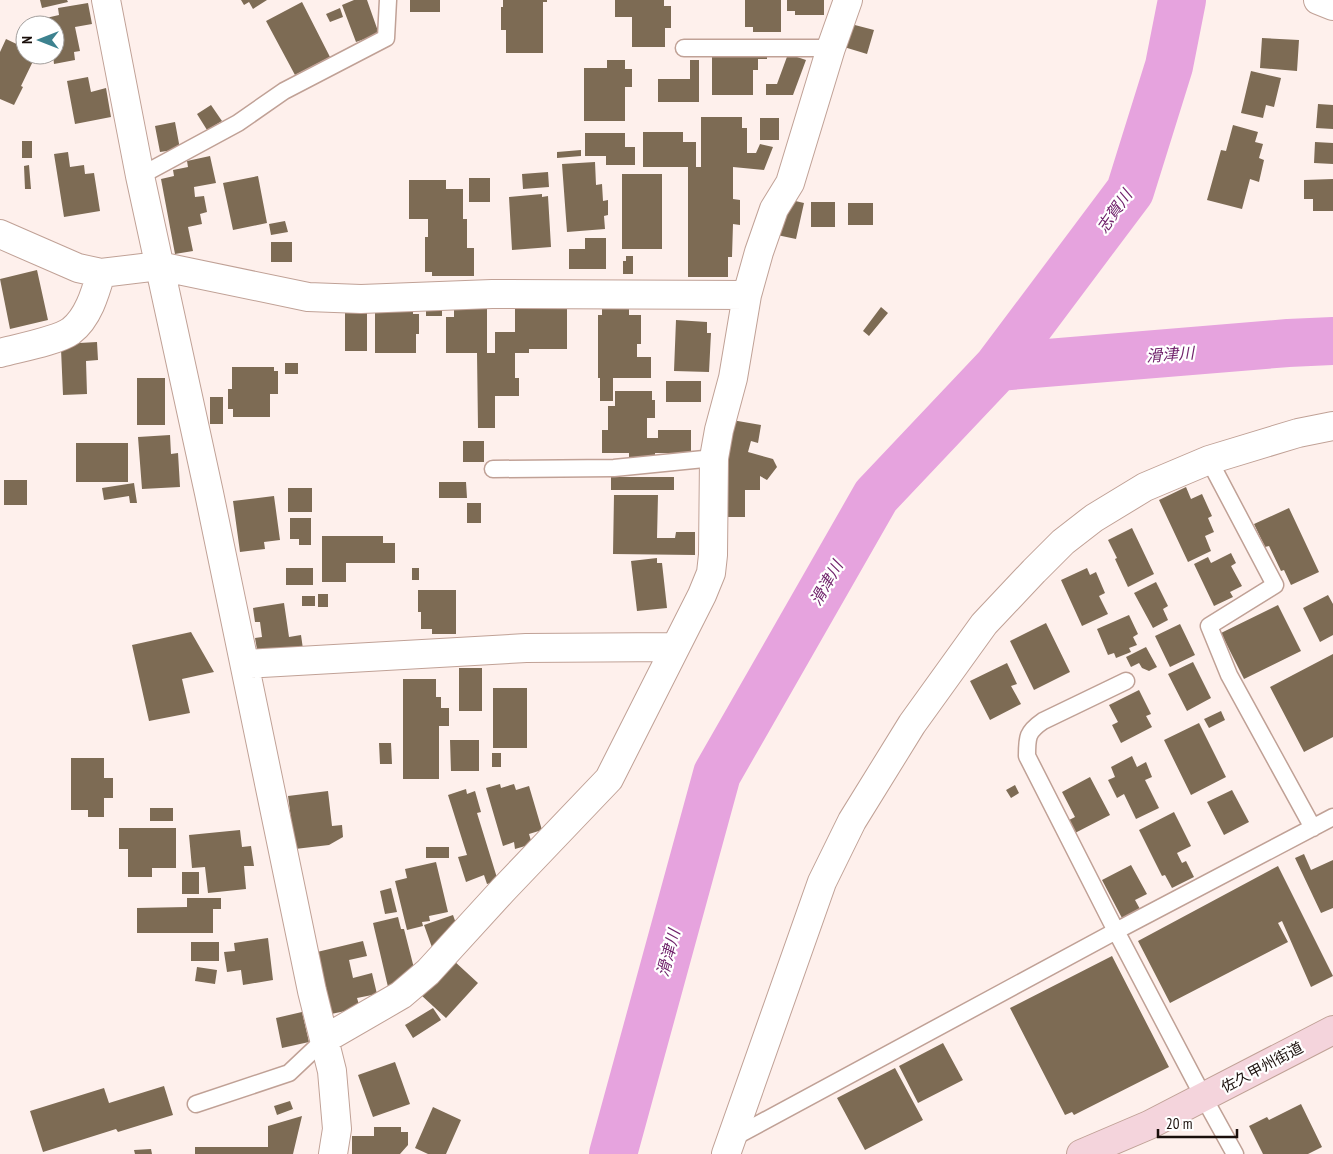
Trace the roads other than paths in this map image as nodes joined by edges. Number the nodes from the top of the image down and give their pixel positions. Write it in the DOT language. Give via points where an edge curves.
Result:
graph roads {
  1 [pos="106,0"];
  2 [pos="388,0"];
  3 [pos="848,0"];
  4 [pos="1318,0"];
  5 [pos="1333,6"];
  6 [pos="684,48"];
  7 [pos="831,48"];
  8 [pos="140,176"];
  9 [pos="0,234"];
  10 [pos="159,266"];
  11 [pos="101,273"];
  12 [pos="747,294"];
  13 [pos="0,353"];
  14 [pos="1333,426"];
  15 [pos="714,458"];
  16 [pos="1209,460"];
  17 [pos="493,468"];
  18 [pos="675,647"];
  19 [pos="245,664"];
  20 [pos="1126,681"];
  21 [pos="1333,817"];
  22 [pos="1313,828"];
  23 [pos="1116,931"];
  24 [pos="1333,1030"];
  25 [pos="325,1039"];
  26 [pos="1204,1098"];
  27 [pos="196,1104"];
  28 [pos="729,1146"];
  29 [pos="333,1154"];
  30 [pos="1081,1154"];
  31 [pos="1235,1154"];
  1 -- 8 [label="street"];
  2 -- 8 [label="lane" via="386,38 284,91 238,123"];
  3 -- 7 [label="street"];
  4 -- 5 [label="street"];
  6 -- 7 [label="lane"];
  7 -- 12 [label="street" via="790,183 774,209"];
  8 -- 10 [label="street"];
  9 -- 11 [label="street" via="78,268"];
  10 -- 11 [label="street"];
  10 -- 12 [label="street" via="308,297 361,300 492,294"];
  10 -- 19 [label="street"];
  11 -- 13 [label="street" via="87,310 69,332"];
  12 -- 15 [label="street" via="733,378 718,430"];
  14 -- 16 [label="street" via="1298,433"];
  15 -- 17 [label="lane" via="614,468"];
  15 -- 18 [label="street" via="711,573"];
  16 -- 22 [label="lane" via="1275,585 1209,626 1229,676"];
  16 -- 28 [label="street" via="1145,487 1094,518 1063,542 984,624 912,724 852,821 822,882"];
  18 -- 19 [label="street" via="526,648"];
  18 -- 25 [label="street" via="609,780 428,972 401,995"];
  19 -- 25 [label="street" via="302,944"];
  20 -- 23 [label="lane" via="1043,721 1032,729 1027,739 1027,756"];
  21 -- 22 [label="lane"];
  22 -- 23 [label="lane"];
  23 -- 26 [label="lane"];
  23 -- 28 [label="lane"];
  24 -- 26 [label="main road, 佐久甲州街道"];
  25 -- 27 [label="lane" via="289,1073"];
  25 -- 29 [label="street" via="336,1101 337,1128"];
  26 -- 30 [label="main road, 佐久甲州街道"];
  26 -- 31 [label="lane"];
}
